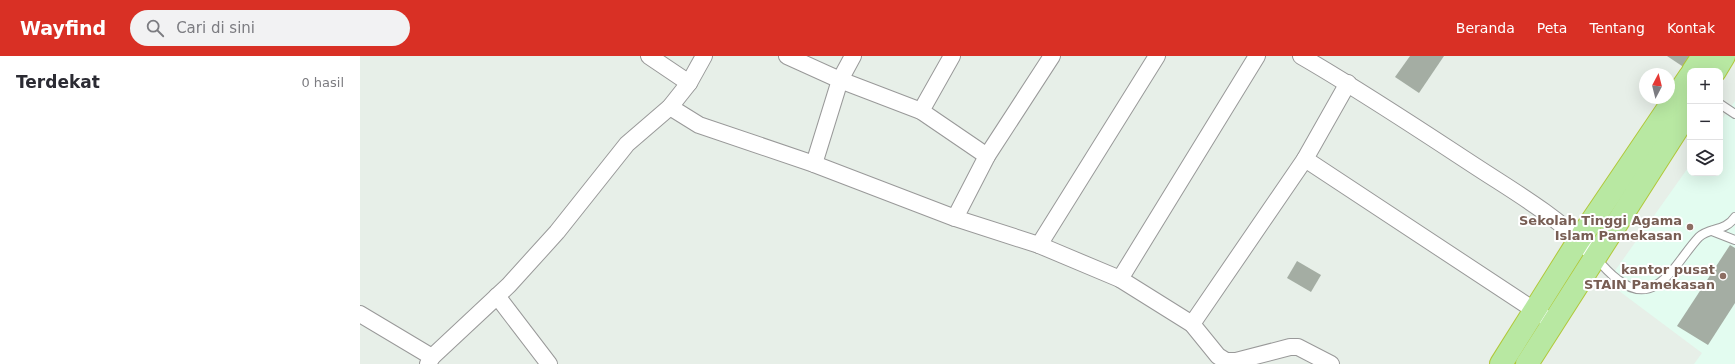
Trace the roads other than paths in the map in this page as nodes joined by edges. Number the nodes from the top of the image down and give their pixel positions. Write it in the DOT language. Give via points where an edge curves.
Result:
graph roads {
  1 [pos="649,56"];
  2 [pos="704,56"];
  3 [pos="787,56"];
  4 [pos="853,56"];
  5 [pos="952,56"];
  6 [pos="1052,56"];
  7 [pos="1157,56"];
  8 [pos="1257,56"];
  9 [pos="1301,56"];
  10 [pos="1703,56"];
  11 [pos="1724,56"];
  12 [pos="1696,68"];
  13 [pos="1717,68"];
  14 [pos="840,80"];
  15 [pos="689,82"];
  16 [pos="1348,83"];
  17 [pos="1687,84"];
  18 [pos="1723,106"];
  19 [pos="670,107"];
  20 [pos="921,111"];
  21 [pos="1687,112"];
  22 [pos="1735,114"];
  23 [pos="1651,151"];
  24 [pos="987,156"];
  25 [pos="1306,159"];
  26 [pos="814,164"];
  27 [pos="1735,217"];
  28 [pos="955,218"];
  29 [pos="1712,231"];
  30 [pos="1579,240"];
  31 [pos="1735,240"];
  32 [pos="1039,245"];
  33 [pos="1595,257"];
  34 [pos="1120,279"];
  35 [pos="497,296"];
  36 [pos="360,314"];
  37 [pos="1544,317"];
  38 [pos="1192,324"];
  39 [pos="430,361"];
  40 [pos="549,364"];
  41 [pos="1331,364"];
  42 [pos="1501,364"];
  43 [pos="1526,364"];
  1 -- 15 [label="street"];
  2 -- 15 [label="street"];
  3 -- 14 [label="street"];
  4 -- 14 [label="street"];
  5 -- 20 [label="street"];
  6 -- 24 [label="street"];
  7 -- 32 [label="street"];
  8 -- 34 [label="street"];
  9 -- 16 [label="street"];
  10 -- 12 [label="highway"];
  11 -- 13 [label="highway"];
  14 -- 20 [label="street"];
  14 -- 26 [label="street"];
  15 -- 19 [label="street"];
  16 -- 25 [label="street"];
  16 -- 30 [label="street" via="1530,202"];
  17 -- 23 [label="highway"];
  18 -- 22 [label="lane"];
  19 -- 26 [label="street" via="699,125"];
  19 -- 35 [label="street" via="627,144 557,232"];
  20 -- 24 [label="street"];
  21 -- 23 [label="highway"];
  23 -- 30 [label="highway"];
  23 -- 33 [label="highway"];
  24 -- 28 [label="street"];
  25 -- 37 [label="street"];
  25 -- 38 [label="street"];
  26 -- 28 [label="street"];
  27 -- 29 [label="lane" via="1729,224"];
  28 -- 32 [label="street"];
  29 -- 31 [label="lane"];
  29 -- 33 [label="lane" via="1705,232 1697,239 1670,274 1657,286 1646,290 1630,287 1617,280"];
  30 -- 33 [label="street"];
  30 -- 37 [label="highway"];
  32 -- 34 [label="street"];
  33 -- 37 [label="highway"];
  34 -- 38 [label="street"];
  35 -- 39 [label="street"];
  35 -- 40 [label="street"];
  36 -- 39 [label="street"];
  37 -- 42 [label="highway"];
  37 -- 43 [label="highway"];
  38 -- 41 [label="street" via="1218,356 1226,361 1298,347"];
}
